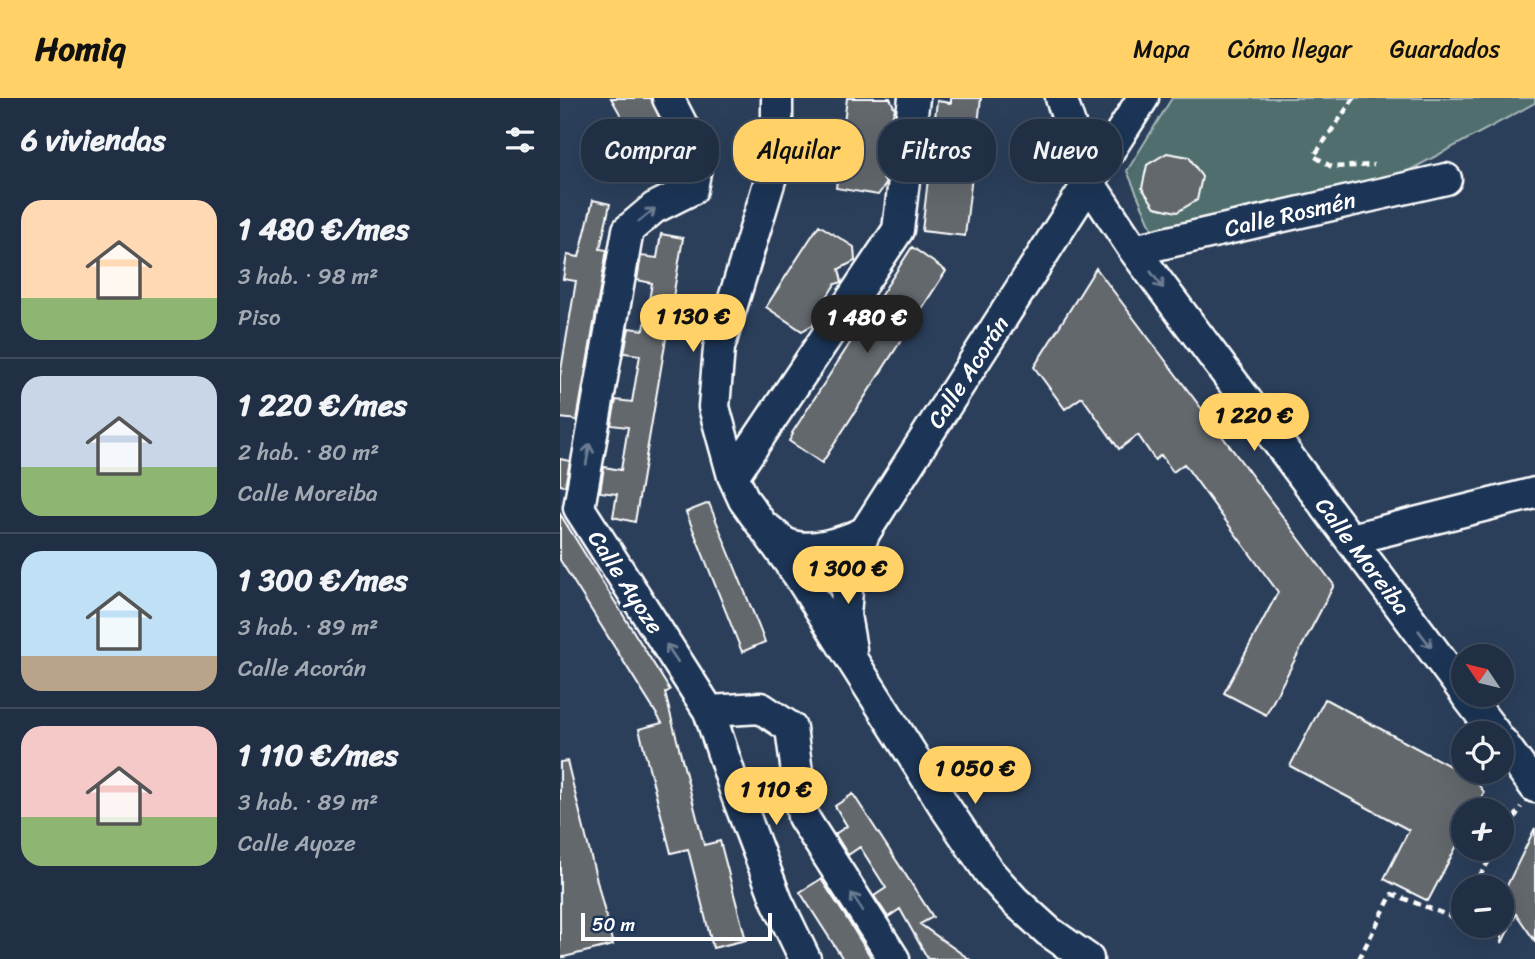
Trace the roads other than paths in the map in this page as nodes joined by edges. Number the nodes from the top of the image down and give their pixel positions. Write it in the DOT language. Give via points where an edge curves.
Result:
graph roads {
  1 [pos="668,98"];
  2 [pos="777,98"];
  3 [pos="914,98"];
  4 [pos="1061,98"];
  5 [pos="1143,98"];
  6 [pos="1446,179"];
  7 [pos="1090,184"];
  8 [pos="1134,250"];
  9 [pos="733,476"];
  10 [pos="1535,493"];
  11 [pos="757,521"];
  12 [pos="865,533"];
  13 [pos="1351,539"];
  14 [pos="853,663"];
  15 [pos="1451,674"];
  16 [pos="1475,707"];
  17 [pos="709,711"];
  18 [pos="1486,721"];
  19 [pos="1514,758"];
  20 [pos="1534,786"];
  21 [pos="805,959"];
  22 [pos="894,959"];
  23 [pos="1088,959"];
  17 -- 1 [label="street, Calle Ayoze, one-way" via="579,508 628,230 654,208 692,189 698,156"];
  2 -- 9 [label="street" via="777,157 719,348 714,407"];
  3 -- 9 [label="street" via="898,230"];
  4 -- 7 [label="street, Calle Moreiba"];
  5 -- 7 [label="street, Calle Acorán"];
  6 -- 8 [label="street, Calle Rosmén"];
  7 -- 8 [label="street, Calle Moreiba"];
  7 -- 12 [label="street, Calle Acorán"];
  8 -- 13 [label="street, Calle Moreiba, one-way"];
  9 -- 11 [label="street"];
  10 -- 13 [label="street"];
  11 -- 12 [label="street" via="788,544 803,546 835,546"];
  11 -- 14 [label="street" via="799,576"];
  12 -- 14 [label="street, Calle Acorán" via="849,567 845,615"];
  13 -- 15 [label="street, Calle Moreiba, one-way"];
  14 -- 23 [label="street" via="989,872 1048,931"];
  16 -- 18 [label="street"];
  17 -- 21 [label="street, Calle Ayoze" via="777,901"];
  22 -- 17 [label="street, one-way" via="803,817 791,728 761,708"];
  19 -- 20 [label="street"];
}
